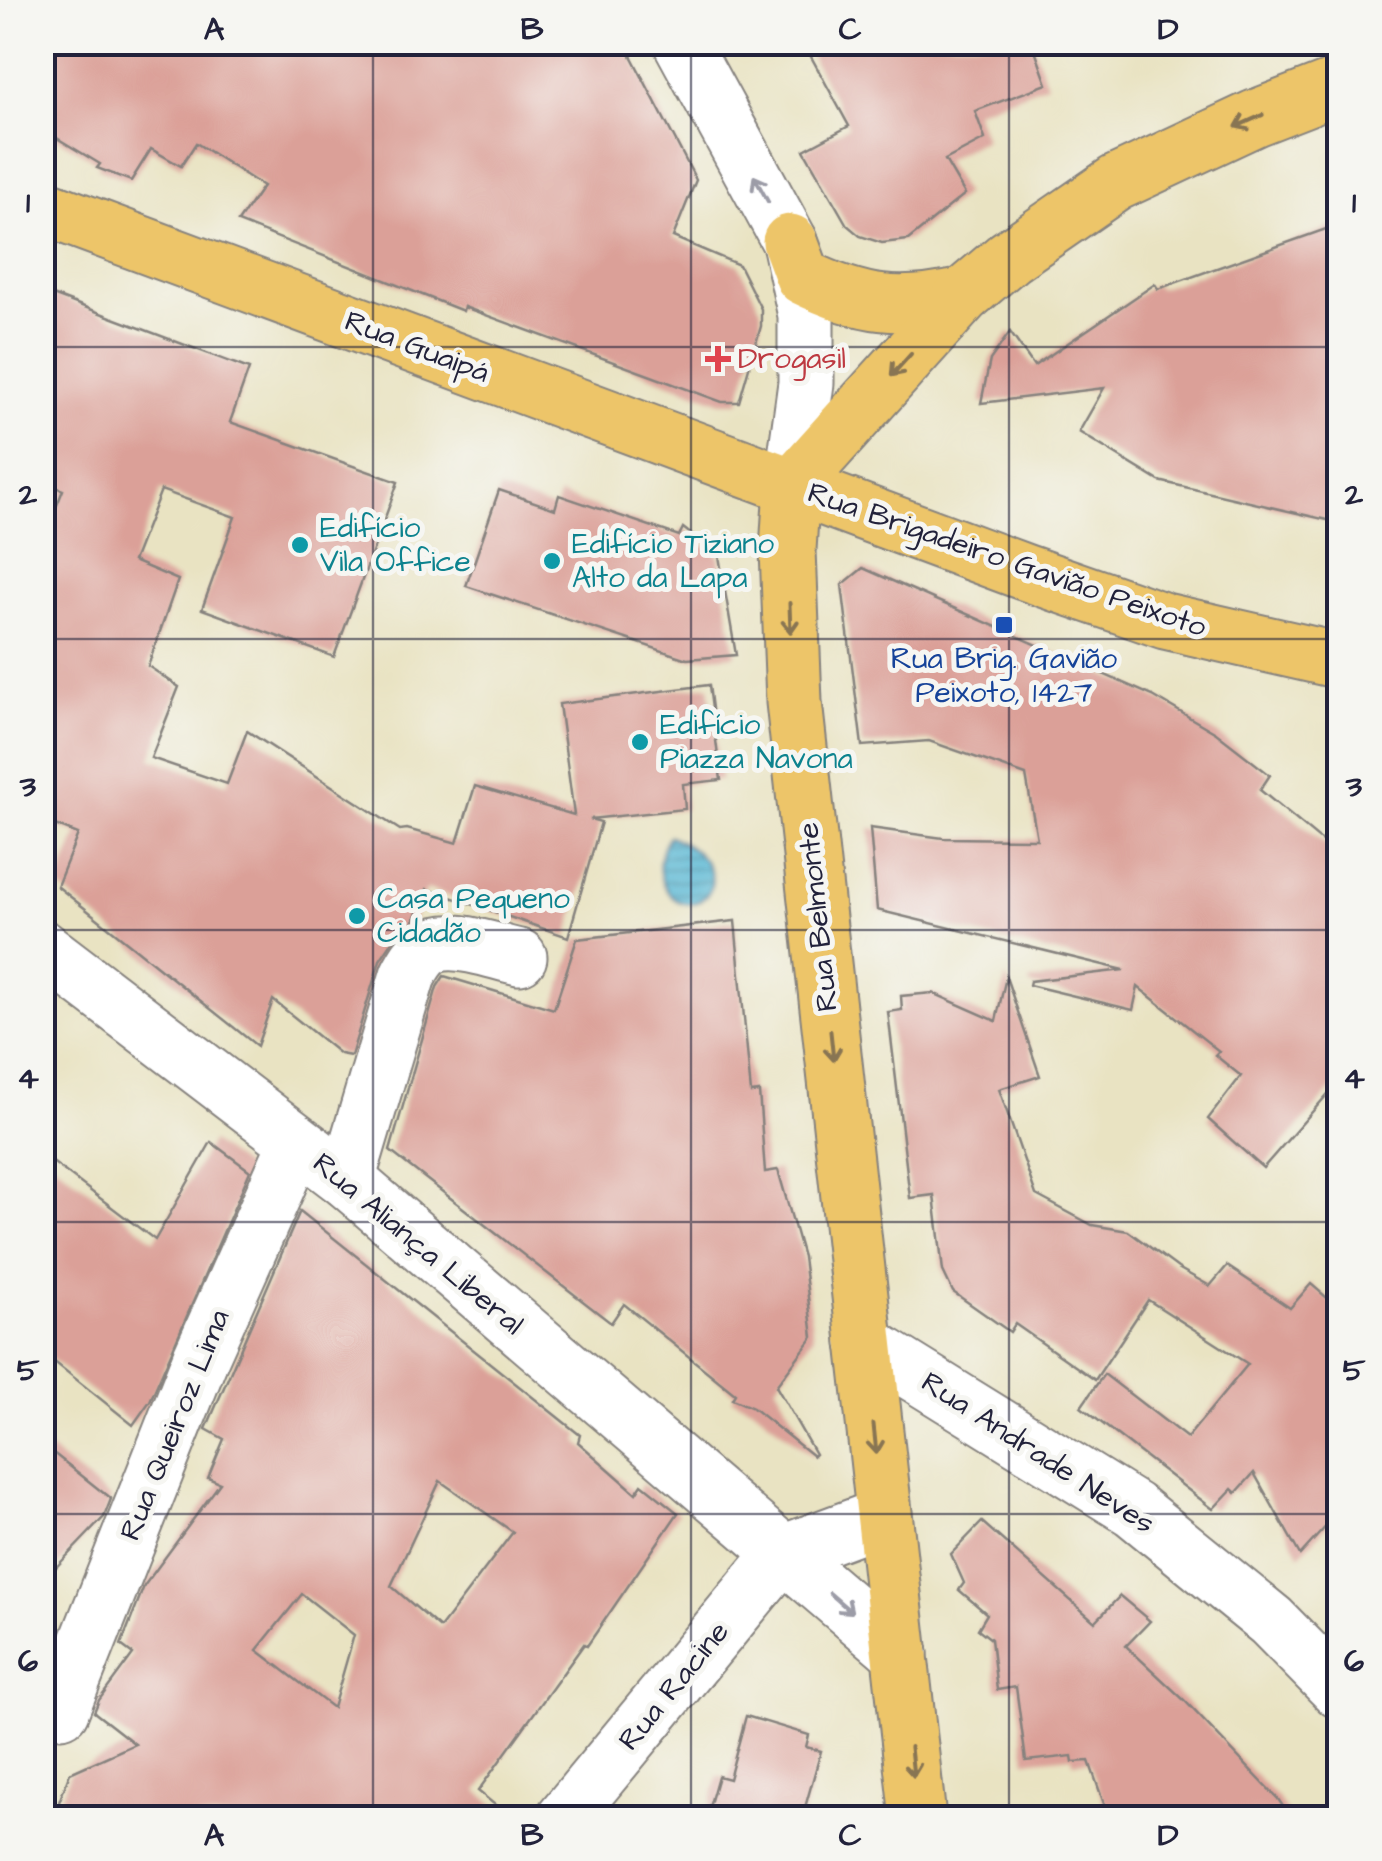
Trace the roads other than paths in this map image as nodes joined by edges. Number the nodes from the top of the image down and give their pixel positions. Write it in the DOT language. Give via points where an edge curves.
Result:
graph roads {
  1 [pos="681,42"];
  2 [pos="1340,85"];
  3 [pos="42,207"];
  4 [pos="790,242"];
  5 [pos="963,296"];
  6 [pos="792,486"];
  7 [pos="1340,662"];
  8 [pos="42,948"];
  9 [pos="519,958"];
  10 [pos="296,1144"];
  11 [pos="347,1180"];
  12 [pos="865,1343"];
  13 [pos="883,1516"];
  14 [pos="783,1553"];
  15 [pos="900,1654"];
  16 [pos="1340,1691"];
  17 [pos="61,1710"];
  18 [pos="564,1818"];
  19 [pos="918,1818"];
  4 -- 1 [label="street, Rua Belmonte, one-way"];
  2 -- 5 [label="main road, one-way" via="1116,182"];
  3 -- 6 [label="main road, Rua Guaipá"];
  4 -- 5 [label="main road" via="804,277 841,296 923,305"];
  4 -- 6 [label="street, Rua Belmonte" via="806,316 806,384"];
  5 -- 6 [label="main road, one-way"];
  6 -- 7 [label="main road, Rua Brigadeiro Gavião Peixoto" via="1165,621"];
  6 -- 12 [label="main road, Rua Belmonte, one-way" via="794,702"];
  8 -- 10 [label="street, Rua Aliança Liberal"];
  9 -- 11 [label="street" via="450,943 417,959"];
  10 -- 11 [label="street, Rua Aliança Liberal"];
  10 -- 17 [label="street, Rua Queiroz Lima" via="201,1357"];
  11 -- 14 [label="street, Rua Aliança Liberal"];
  12 -- 13 [label="main road, Rua Belmonte, one-way"];
  12 -- 16 [label="street, Rua Andrade Neves" via="1133,1509 1270,1621"];
  13 -- 14 [label="street"];
  13 -- 15 [label="main road, Rua Belmonte"];
  14 -- 15 [label="street, Rua Aliança Liberal, one-way"];
  14 -- 18 [label="street, Rua Racine"];
  15 -- 19 [label="main road, Rua Belmonte, one-way"];
}
